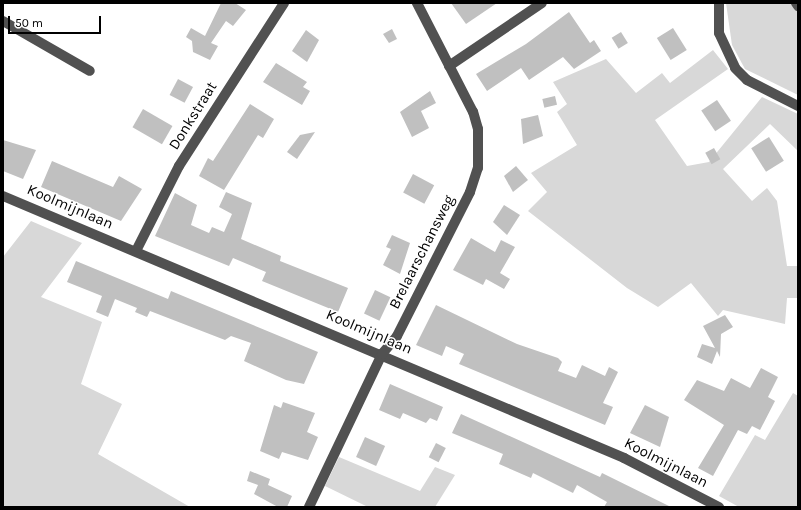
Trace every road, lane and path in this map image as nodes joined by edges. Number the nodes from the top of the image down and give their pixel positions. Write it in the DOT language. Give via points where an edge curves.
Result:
graph roads {
  1 [pos="284,3"];
  2 [pos="417,3"];
  3 [pos="542,3"];
  4 [pos="719,3"];
  5 [pos="796,3"];
  6 [pos="798,6"];
  7 [pos="3,20"];
  8 [pos="449,66"];
  9 [pos="90,71"];
  10 [pos="798,106"];
  11 [pos="3,196"];
  12 [pos="136,251"];
  13 [pos="382,354"];
  14 [pos="309,507"];
  15 [pos="719,507"];
  1 -- 12 [label="street, Donkstraat" via="179,166"];
  2 -- 8 [label="street, Brelaarschansweg"];
  3 -- 8 [label="street"];
  4 -- 10 [label="street" via="719,33 735,68 747,80"];
  5 -- 6 [label="street"];
  7 -- 9 [label="street"];
  8 -- 13 [label="street, Brelaarschansweg" via="478,129 478,168 470,192 397,336"];
  11 -- 12 [label="street, Koolmijnlaan"];
  12 -- 13 [label="street, Koolmijnlaan"];
  13 -- 14 [label="street, Brelaarschansweg"];
  13 -- 15 [label="street, Koolmijnlaan" via="624,458"];
}
